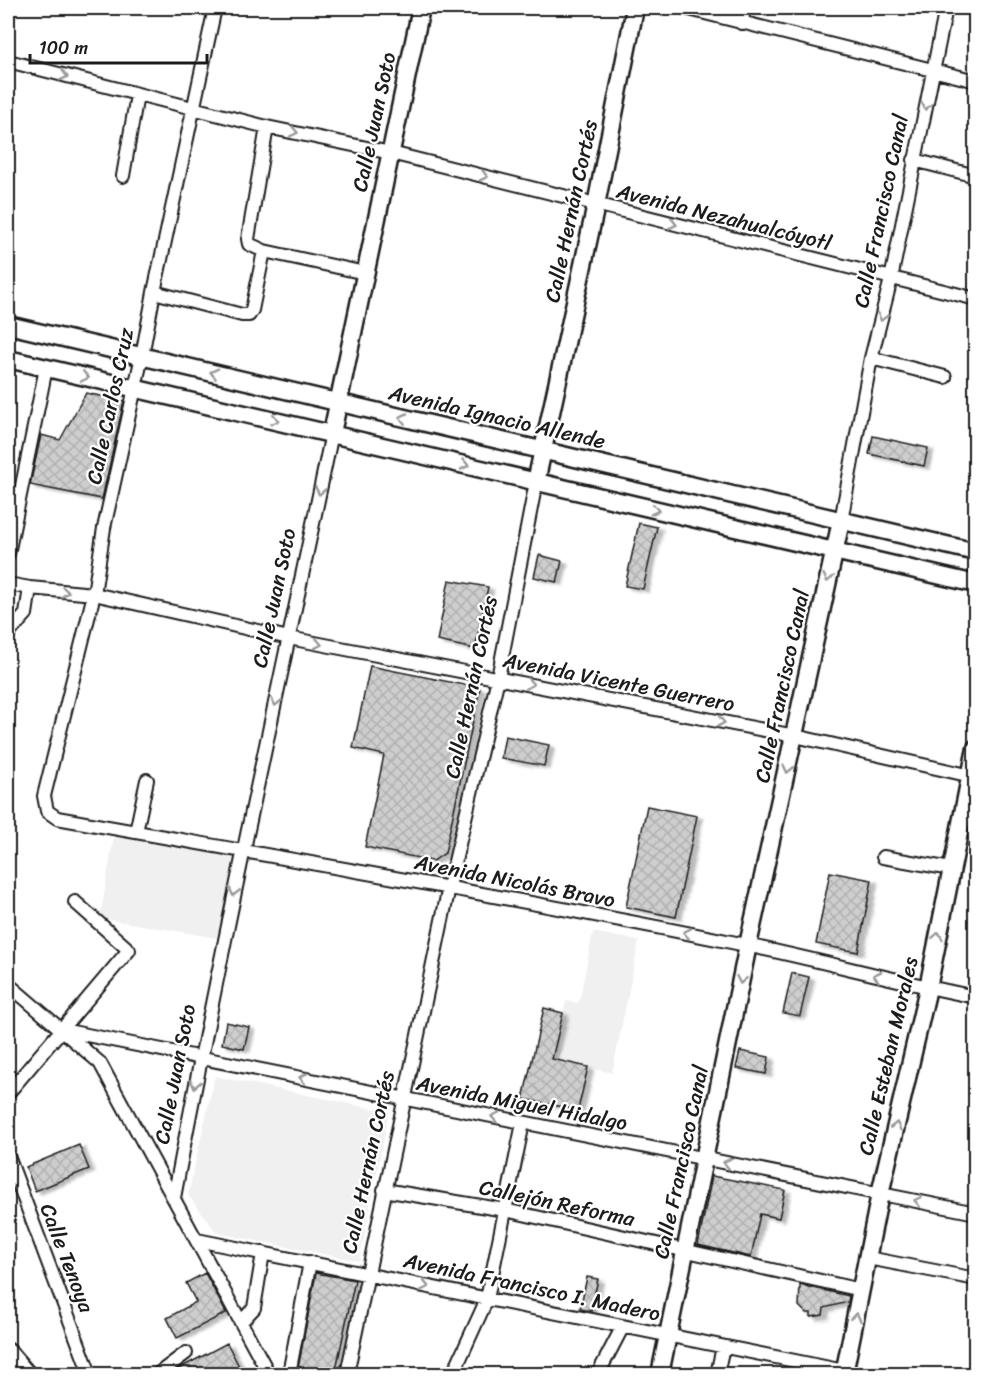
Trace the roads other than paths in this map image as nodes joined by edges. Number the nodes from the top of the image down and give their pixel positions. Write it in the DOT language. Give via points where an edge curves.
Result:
graph roads {
  1 [pos="215,8"];
  2 [pos="421,8"];
  3 [pos="635,8"];
  4 [pos="685,8"];
  5 [pos="745,8"];
  6 [pos="946,8"];
  7 [pos="741,23"];
  8 [pos="8,61"];
  9 [pos="933,71"];
  10 [pos="975,81"];
  11 [pos="137,94"];
  12 [pos="193,109"];
  13 [pos="267,126"];
  14 [pos="391,153"];
  15 [pos="914,160"];
  16 [pos="123,176"];
  17 [pos="975,176"];
  18 [pos="596,205"];
  19 [pos="264,250"];
  20 [pos="365,273"];
  21 [pos="891,279"];
  22 [pos="154,292"];
  23 [pos="975,299"];
  24 [pos="8,325"];
  25 [pos="142,356"];
  26 [pos="872,358"];
  27 [pos="8,359"];
  28 [pos="46,368"];
  29 [pos="945,377"];
  30 [pos="135,388"];
  31 [pos="338,404"];
  32 [pos="332,433"];
  33 [pos="542,449"];
  34 [pos="536,482"];
  35 [pos="842,521"];
  36 [pos="834,552"];
  37 [pos="975,552"];
  38 [pos="8,554"];
  39 [pos="8,584"];
  40 [pos="975,584"];
  41 [pos="30,588"];
  42 [pos="94,594"];
  43 [pos="8,634"];
  44 [pos="290,638"];
  45 [pos="498,678"];
  46 [pos="795,736"];
  47 [pos="975,748"];
  48 [pos="973,776"];
  49 [pos="147,780"];
  50 [pos="46,811"];
  51 [pos="136,832"];
  52 [pos="243,851"];
  53 [pos="883,857"];
  54 [pos="951,869"];
  55 [pos="449,887"];
  56 [pos="75,902"];
  57 [pos="748,945"];
  58 [pos="8,984"];
  59 [pos="928,988"];
  60 [pos="975,997"];
  61 [pos="62,1030"];
  62 [pos="200,1058"];
  63 [pos="8,1093"];
  64 [pos="404,1098"];
  65 [pos="523,1123"];
  66 [pos="8,1156"];
  67 [pos="705,1159"];
  68 [pos="384,1190"];
  69 [pos="880,1194"];
  70 [pos="174,1198"];
  71 [pos="505,1210"];
  72 [pos="975,1214"];
  73 [pos="197,1240"];
  74 [pos="686,1251"];
  75 [pos="264,1253"];
  76 [pos="867,1258"];
  77 [pos="310,1262"];
  78 [pos="367,1273"];
  79 [pos="975,1279"];
  80 [pos="861,1290"];
  81 [pos="487,1299"];
  82 [pos="242,1322"];
  83 [pos="623,1326"];
  84 [pos="668,1335"];
  85 [pos="723,1347"];
  86 [pos="8,1352"];
  87 [pos="186,1353"];
  88 [pos="850,1373"];
  89 [pos="27,1374"];
  90 [pos="90,1374"];
  91 [pos="158,1374"];
  92 [pos="269,1374"];
  93 [pos="289,1374"];
  94 [pos="347,1374"];
  95 [pos="453,1374"];
  96 [pos="598,1374"];
  97 [pos="660,1374"];
  98 [pos="717,1374"];
  1 -- 12 [label="street, Calle Carlos Cruz"];
  2 -- 14 [label="main road, Calle Juan Soto"];
  3 -- 18 [label="main road, Calle Hernán Cortés"];
  4 -- 7 [label="street"];
  5 -- 7 [label="street"];
  6 -- 9 [label="street, Calle Francisco Canal"];
  7 -- 9 [label="street"];
  8 -- 11 [label="street, Avenida Nezahualcóyotl, one-way"];
  9 -- 10 [label="street"];
  9 -- 15 [label="street, Calle Francisco Canal, one-way"];
  11 -- 12 [label="street, Avenida Nezahualcóyotl"];
  11 -- 16 [label="street"];
  12 -- 13 [label="street, Avenida Nezahualcóyotl"];
  12 -- 22 [label="street, Calle Carlos Cruz"];
  13 -- 14 [label="street, Avenida Nezahualcóyotl, one-way"];
  13 -- 19 [label="street" via="248,239 249,244"];
  14 -- 18 [label="street, Avenida Nezahualcóyotl, one-way"];
  14 -- 20 [label="main road, Calle Juan Soto"];
  15 -- 17 [label="street"];
  15 -- 21 [label="street, Calle Francisco Canal"];
  18 -- 21 [label="street, Avenida Nezahualcóyotl, one-way"];
  18 -- 33 [label="main road, Calle Hernán Cortés"];
  19 -- 20 [label="street"];
  19 -- 22 [label="street" via="249,315"];
  20 -- 31 [label="main road, Calle Juan Soto"];
  21 -- 23 [label="street, Avenida Nezahualcóyotl"];
  21 -- 26 [label="street, Calle Francisco Canal, one-way"];
  22 -- 25 [label="street, Calle Carlos Cruz"];
  24 -- 25 [label="main road, Avenida Ignacio Allende"];
  25 -- 30 [label="street, Calle Carlos Cruz"];
  31 -- 25 [label="main road, Avenida Ignacio Allende, one-way"];
  26 -- 29 [label="street"];
  26 -- 35 [label="street, Calle Francisco Canal"];
  27 -- 28 [label="main road"];
  28 -- 30 [label="main road, one-way"];
  28 -- 38 [label="street"];
  30 -- 32 [label="main road, one-way"];
  30 -- 42 [label="street, Calle Carlos Cruz" via="104,528"];
  31 -- 32 [label="main road, Calle Juan Soto"];
  33 -- 31 [label="main road, Avenida Ignacio Allende, one-way"];
  32 -- 34 [label="main road, one-way"];
  32 -- 44 [label="street, Calle Juan Soto, one-way"];
  33 -- 34 [label="main road, Calle Hernán Cortés"];
  33 -- 35 [label="main road, Avenida Ignacio Allende"];
  34 -- 36 [label="main road, one-way"];
  34 -- 45 [label="street, Calle Hernán Cortés"];
  35 -- 36 [label="main road, Calle Francisco Canal"];
  35 -- 37 [label="main road, Avenida Ignacio Allende"];
  36 -- 40 [label="main road"];
  36 -- 46 [label="main road, Calle Francisco Canal, one-way"];
  39 -- 41 [label="street, Avenida Vicente Guerrero"];
  41 -- 42 [label="street, Avenida Vicente Guerrero, one-way"];
  41 -- 43 [label="street" via="26,614"];
  42 -- 44 [label="street, Avenida Vicente Guerrero"];
  42 -- 50 [label="street, Calle Carlos Cruz" via="44,796"];
  44 -- 45 [label="street, Avenida Vicente Guerrero, one-way"];
  44 -- 52 [label="street, Calle Juan Soto, one-way"];
  45 -- 46 [label="street, Avenida Vicente Guerrero, one-way"];
  45 -- 55 [label="street, Calle Hernán Cortés"];
  46 -- 48 [label="street, Avenida Vicente Guerrero"];
  46 -- 57 [label="main road, Calle Francisco Canal, one-way"];
  47 -- 48 [label="main road, Calle Esteban Morales"];
  48 -- 54 [label="main road, Calle Esteban Morales"];
  49 -- 51 [label="street"];
  50 -- 51 [label="street, Avenida Nicolás Bravo" via="57,818"];
  51 -- 52 [label="street, Avenida Nicolás Bravo"];
  52 -- 55 [label="street, Avenida Nicolás Bravo"];
  52 -- 62 [label="street, Calle Juan Soto, one-way"];
  53 -- 54 [label="street"];
  59 -- 54 [label="main road, Calle Esteban Morales, one-way"];
  57 -- 55 [label="street, Avenida Nicolás Bravo, one-way"];
  55 -- 64 [label="street, Calle Hernán Cortés"];
  56 -- 61 [label="street" via="129,950"];
  59 -- 57 [label="street, Avenida Nicolás Bravo, one-way"];
  57 -- 67 [label="main road, Calle Francisco Canal, one-way"];
  58 -- 61 [label="street"];
  59 -- 60 [label="street, Avenida Nicolás Bravo"];
  69 -- 59 [label="main road, Calle Esteban Morales, one-way"];
  61 -- 62 [label="street, Avenida Miguel Hidalgo"];
  61 -- 63 [label="street"];
  61 -- 70 [label="street" via="100,1063"];
  64 -- 62 [label="street, Avenida Miguel Hidalgo, one-way"];
  62 -- 70 [label="street, Calle Juan Soto, one-way"];
  65 -- 64 [label="street, Avenida Miguel Hidalgo, one-way"];
  64 -- 68 [label="street, Calle Hernán Cortés"];
  65 -- 67 [label="street, Avenida Miguel Hidalgo"];
  65 -- 71 [label="street"];
  66 -- 90 [label="street, Calle Tenoya"];
  69 -- 67 [label="street, Avenida Miguel Hidalgo, one-way"];
  67 -- 74 [label="main road, Calle Francisco Canal"];
  68 -- 71 [label="street, Callejón Reforma"];
  68 -- 78 [label="street, Calle Hernán Cortés"];
  72 -- 69 [label="street, Avenida Miguel Hidalgo, one-way"];
  69 -- 76 [label="main road, Calle Esteban Morales"];
  70 -- 73 [label="street"];
  71 -- 74 [label="street, Callejón Reforma"];
  71 -- 81 [label="street"];
  73 -- 75 [label="street, Avenida Francisco I. Madero"];
  73 -- 82 [label="street"];
  74 -- 80 [label="street, Callejón Reforma"];
  74 -- 84 [label="main road, Calle Francisco Canal"];
  75 -- 77 [label="street, Avenida Francisco I. Madero"];
  75 -- 82 [label="street" via="254,1308"];
  76 -- 79 [label="street"];
  76 -- 80 [label="main road, Calle Esteban Morales"];
  77 -- 78 [label="street, Avenida Francisco I. Madero"];
  77 -- 93 [label="street"];
  78 -- 81 [label="street, Avenida Francisco I. Madero, one-way"];
  78 -- 94 [label="street, Calle Hernán Cortés"];
  88 -- 80 [label="main road, Calle Esteban Morales, one-way"];
  81 -- 83 [label="street, Avenida Francisco I. Madero"];
  81 -- 95 [label="street"];
  82 -- 92 [label="street"];
  83 -- 84 [label="street, Avenida Francisco I. Madero"];
  83 -- 96 [label="street"];
  84 -- 85 [label="street, Avenida Francisco I. Madero"];
  84 -- 97 [label="main road, Calle Francisco Canal"];
  85 -- 88 [label="street, Avenida Francisco I. Madero"];
  85 -- 98 [label="street"];
  86 -- 89 [label="main road"];
  87 -- 91 [label="street"];
}
